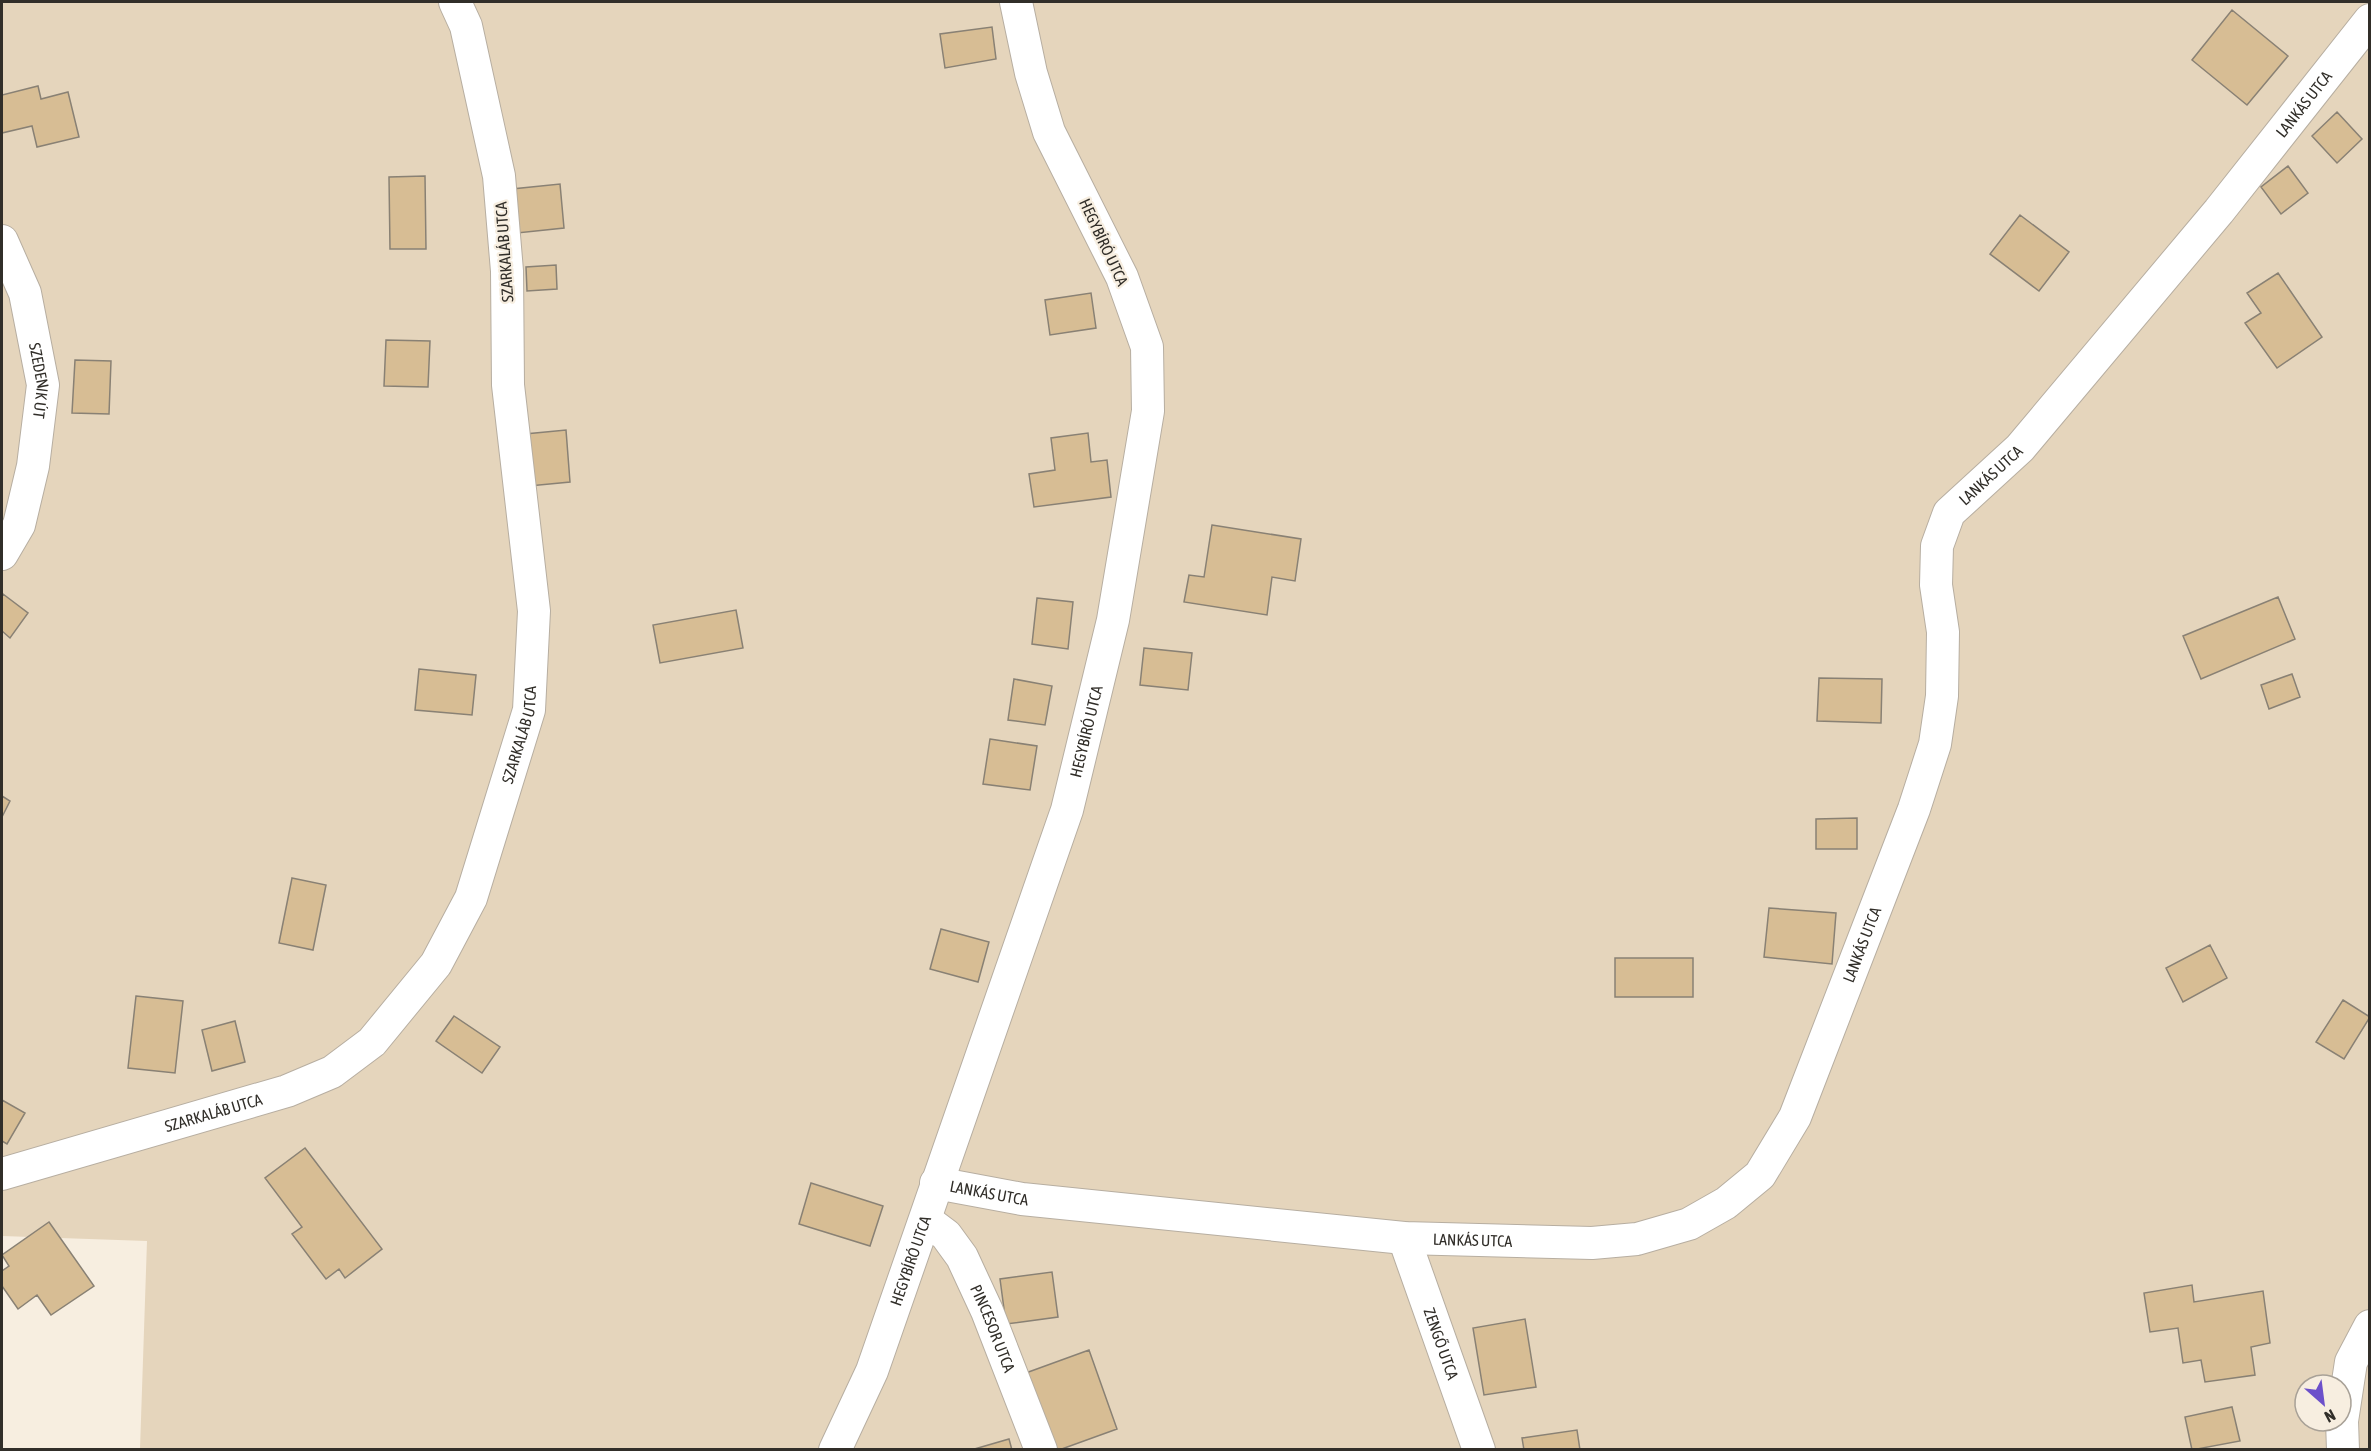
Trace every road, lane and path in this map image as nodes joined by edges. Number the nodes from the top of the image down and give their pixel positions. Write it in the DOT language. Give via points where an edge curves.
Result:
graph roads {
  1 [pos="455,2"];
  2 [pos="1016,2"];
  3 [pos="2370,20"];
  4 [pos="2,241"];
  5 [pos="2,554"];
  6 [pos="2,1173"];
  7 [pos="936,1183"];
  8 [pos="926,1220"];
  9 [pos="1404,1238"];
  10 [pos="2370,1326"];
  11 [pos="835,1449"];
  12 [pos="1041,1449"];
  13 [pos="1479,1449"];
  14 [pos="2343,1449"];
  1 -- 6 [label="street, SZARKALÁB UTCA" via="466,26 498,176 507,271 508,385 534,611 529,710 471,898 436,964 372,1042 332,1072 287,1091"];
  2 -- 7 [label="street, HEGYBÍRÓ UTCA" via="1049,132 1122,277 1147,347 1148,411 1113,620 1067,810"];
  3 -- 9 [label="street, LANKÁS UTCA" via="2219,211 2020,448 1949,513 1937,546 1936,585 1943,632 1942,696 1935,744 1795,1117 1760,1175 1726,1203 1689,1224 1636,1239 1592,1243"];
  4 -- 5 [label="street, SZEDENIK ÚT" via="25,293 43,385 33,466 19,525"];
  7 -- 8 [label="street, HEGYBÍRÓ UTCA"];
  7 -- 9 [label="street, LANKÁS UTCA" via="1022,1199"];
  8 -- 11 [label="street, HEGYBÍRÓ UTCA" via="873,1371"];
  8 -- 12 [label="street, PINCESOR UTCA" via="946,1235 962,1257"];
  9 -- 13 [label="street, ZENGŐ UTCA"];
  10 -- 14 [label="street" via="2351,1362 2342,1421"];
}
